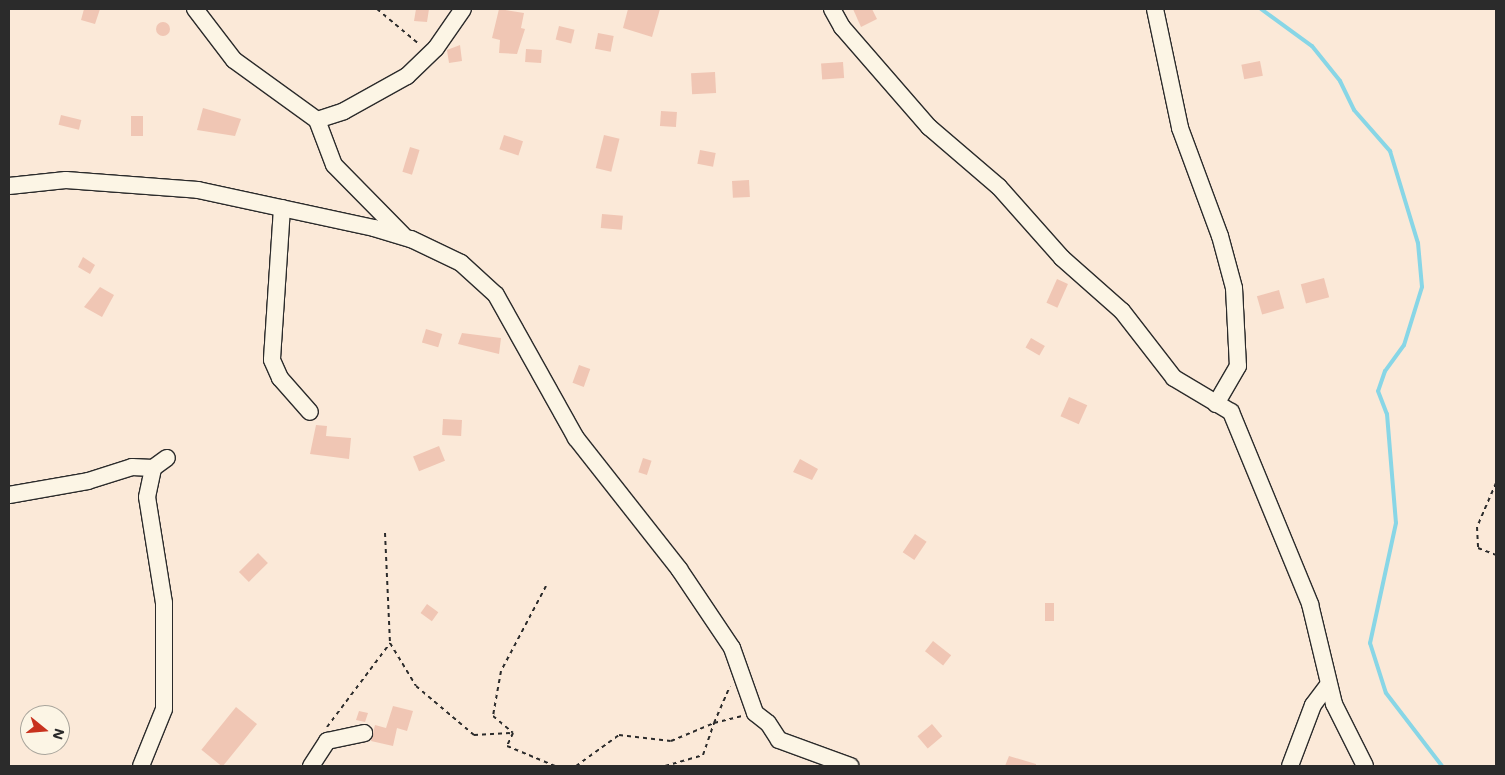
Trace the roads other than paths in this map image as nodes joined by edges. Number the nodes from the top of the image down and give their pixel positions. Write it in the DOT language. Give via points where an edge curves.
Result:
graph roads {
  1 [pos="195,9"];
  2 [pos="463,9"];
  3 [pos="832,9"];
  4 [pos="1155,9"];
  5 [pos="317,120"];
  6 [pos="9,186"];
  7 [pos="282,208"];
  8 [pos="405,237"];
  9 [pos="1216,404"];
  10 [pos="310,412"];
  11 [pos="9,495"];
  12 [pos="1328,685"];
  13 [pos="364,733"];
  14 [pos="141,766"];
  15 [pos="311,766"];
  16 [pos="850,766"];
  17 [pos="1290,766"];
  18 [pos="1365,766"];
  1 -- 5 [label="street" via="234,60"];
  2 -- 5 [label="street" via="427,57 381,93"];
  3 -- 9 [label="street" via="842,27 929,127 999,187 1062,258 1122,311 1174,378"];
  4 -- 9 [label="street" via="1180,128 1234,288 1238,366"];
  5 -- 8 [label="street" via="334,165"];
  6 -- 7 [label="street" via="66,180 162,185"];
  7 -- 8 [label="street"];
  7 -- 10 [label="street" via="272,360 280,378"];
  8 -- 16 [label="street" via="461,262 496,295 576,438 679,569 732,648 737,670 755,713 768,723 779,740"];
  9 -- 12 [label="street" via="1234,416 1281,531 1310,604"];
  11 -- 14 [label="street" via="88,482 132,467 160,463 147,497 164,603 166,680 164,709"];
  12 -- 17 [label="street" via="1313,705"];
  12 -- 18 [label="street" via="1350,740"];
  13 -- 15 [label="street" via="327,741"];
}
